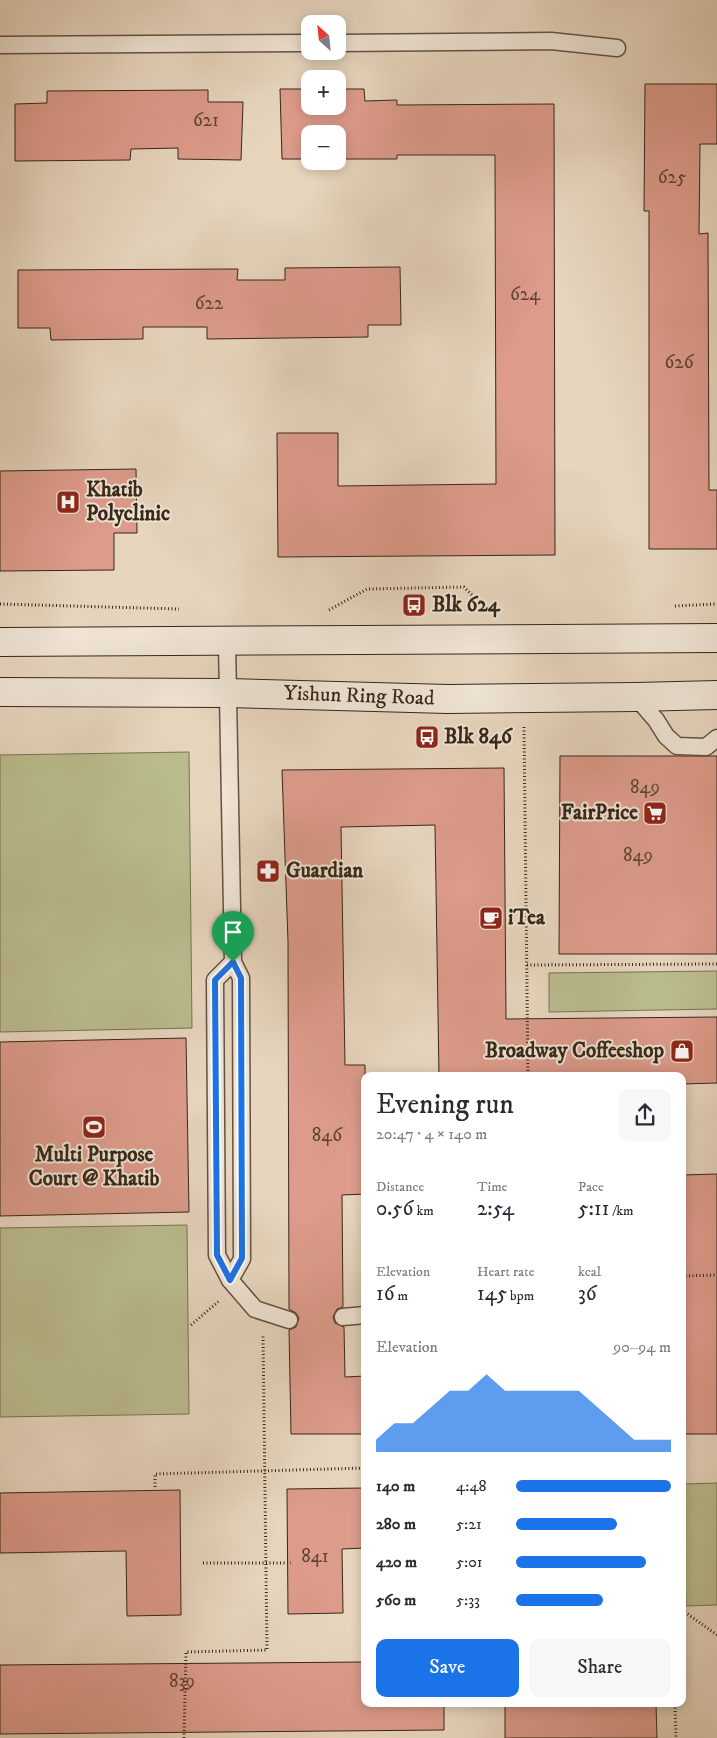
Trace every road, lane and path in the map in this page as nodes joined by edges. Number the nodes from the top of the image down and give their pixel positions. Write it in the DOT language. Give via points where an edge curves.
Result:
graph roads {
  1 [pos="301,43"];
  2 [pos="346,43"];
  3 [pos="0,45"];
  4 [pos="617,48"];
  5 [pos="0,604"];
  6 [pos="717,604"];
  7 [pos="667,606"];
  8 [pos="187,609"];
  9 [pos="324,613"];
  10 [pos="491,614"];
  11 [pos="717,638"];
  12 [pos="0,642"];
  13 [pos="228,642"];
  14 [pos="0,692"];
  15 [pos="228,693"];
  16 [pos="717,695"];
  17 [pos="636,697"];
  18 [pos="524,724"];
  19 [pos="717,738"];
  20 [pos="233,962"];
  21 [pos="717,964"];
  22 [pos="527,965"];
  23 [pos="528,1072"];
  24 [pos="717,1275"];
  25 [pos="686,1276"];
  26 [pos="232,1284"];
  27 [pos="262,1312"];
  28 [pos="361,1315"];
  29 [pos="343,1316"];
  30 [pos="289,1320"];
  31 [pos="191,1325"];
  32 [pos="361,1468"];
  33 [pos="265,1470"];
  34 [pos="155,1487"];
  35 [pos="266,1562"];
  36 [pos="203,1563"];
  37 [pos="291,1563"];
  38 [pos="686,1613"];
  39 [pos="717,1636"];
  40 [pos="675,1707"];
  41 [pos="184,1738"];
  42 [pos="676,1738"];
  1 -- 3 [label="lane"];
  2 -- 4 [label="lane" via="551,41"];
  5 -- 8 [label="path"];
  6 -- 7 [label="path"];
  9 -- 10 [label="path" via="367,589 464,587"];
  11 -- 13 [label="main road"];
  12 -- 13 [label="main road"];
  13 -- 15 [label="lane"];
  14 -- 15 [label="main road, Yishun Ring Road"];
  15 -- 17 [label="main road, Yishun Ring Road" via="448,699"];
  15 -- 20 [label="lane"];
  16 -- 17 [label="main road, Yishun Ring Road"];
  17 -- 19 [label="lane" via="677,746 706,746"];
  18 -- 22 [label="path"];
  20 -- 26 [label="lane" via="241,978 242,1258"];
  20 -- 26 [label="lane" via="215,980 217,1255"];
  21 -- 22 [label="path"];
  22 -- 23 [label="path"];
  24 -- 25 [label="path"];
  26 -- 27 [label="lane" via="255,1309"];
  26 -- 31 [label="path"];
  27 -- 30 [label="lane"];
  27 -- 33 [label="path"];
  28 -- 29 [label="lane"];
  32 -- 33 [label="path"];
  33 -- 34 [label="path" via="155,1474"];
  33 -- 35 [label="path"];
  35 -- 36 [label="path"];
  35 -- 37 [label="path"];
  35 -- 41 [label="path" via="267,1650 186,1652"];
  38 -- 39 [label="path"];
  40 -- 42 [label="path"];
}
